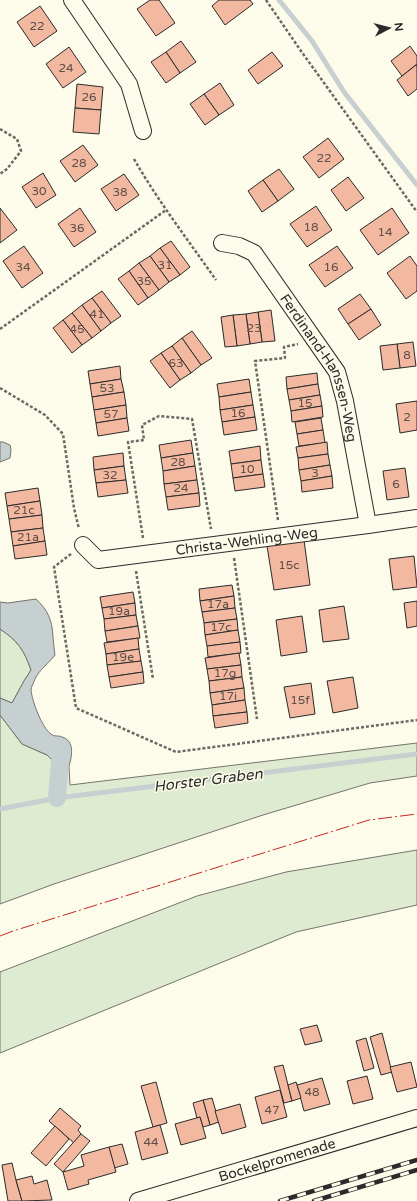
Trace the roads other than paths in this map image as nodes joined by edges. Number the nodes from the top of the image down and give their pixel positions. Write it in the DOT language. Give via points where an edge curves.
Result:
graph roads {
  1 [pos="72,0"];
  2 [pos="143,131"];
  3 [pos="222,243"];
  4 [pos="417,518"];
  5 [pos="368,525"];
  6 [pos="83,545"];
  7 [pos="417,1118"];
  8 [pos="138,1201"];
  1 -- 2 [label="street" via="129,84"];
  3 -- 5 [label="street, Ferdinand-Hanssen-Weg" via="239,246 254,253 337,372 345,401"];
  4 -- 5 [label="street, Christa-Wehling-Weg"];
  5 -- 6 [label="street, Christa-Wehling-Weg" via="98,560"];
  7 -- 8 [label="street, Bockelpromenade"];
}
